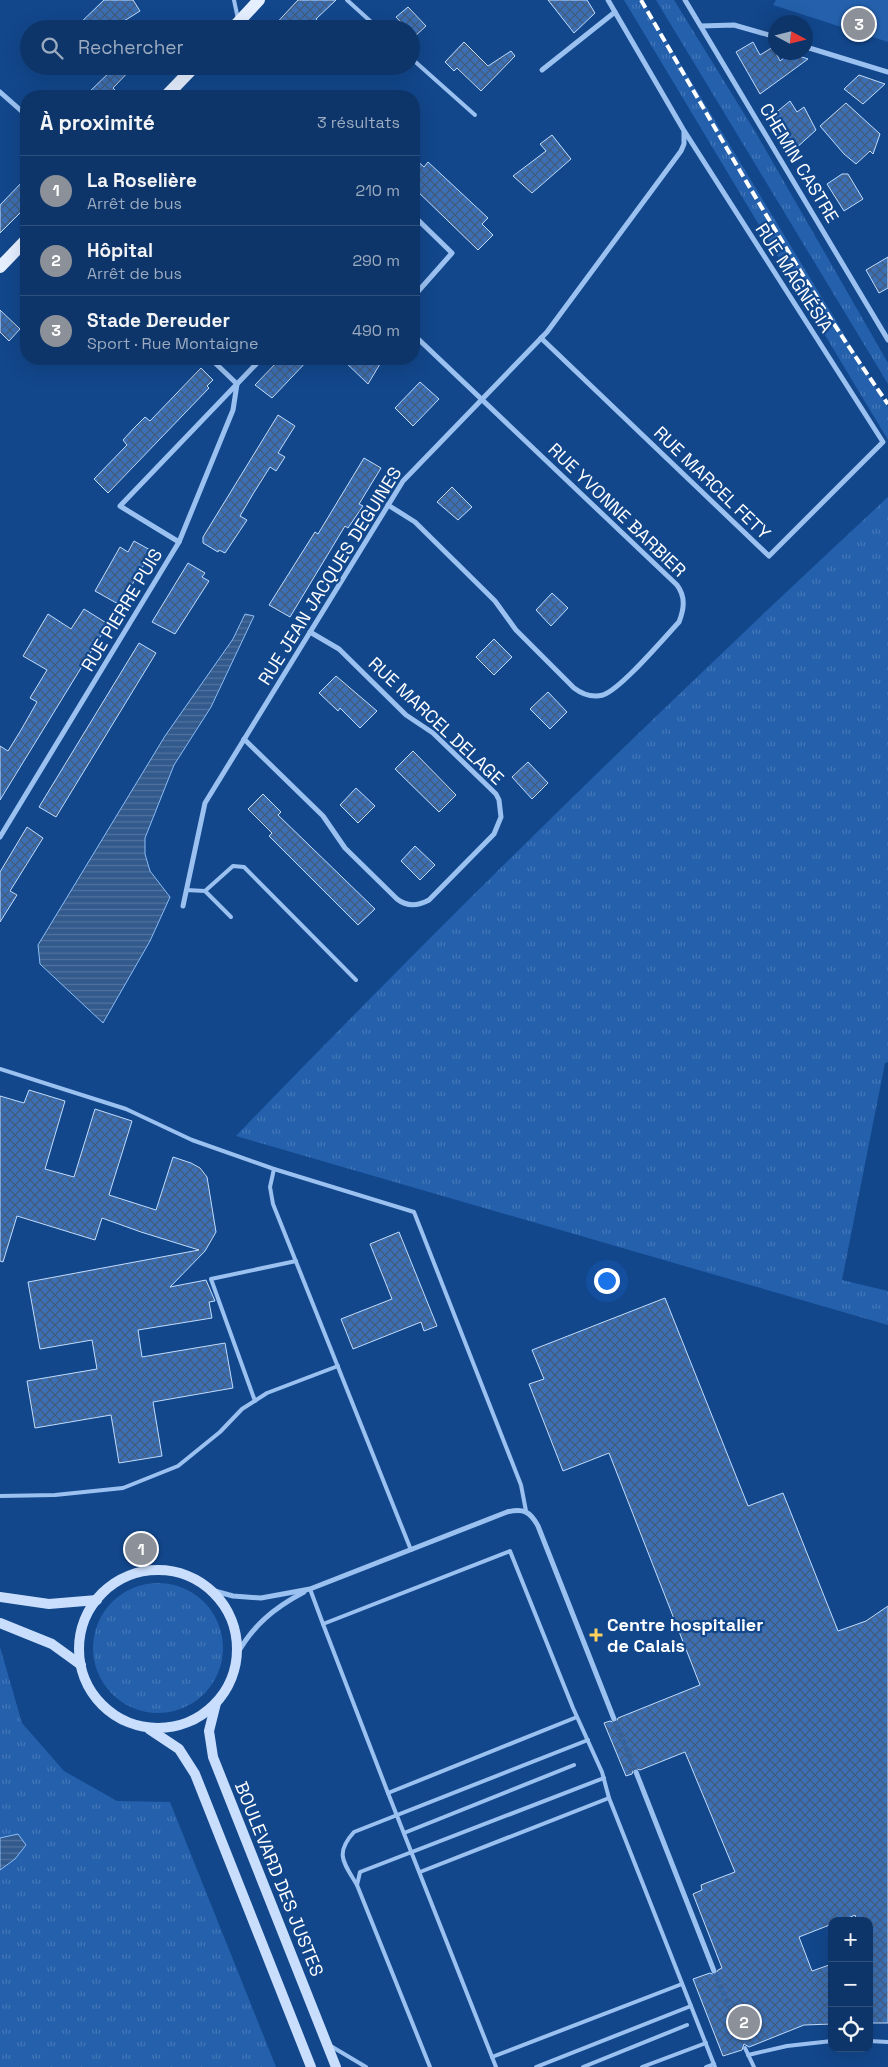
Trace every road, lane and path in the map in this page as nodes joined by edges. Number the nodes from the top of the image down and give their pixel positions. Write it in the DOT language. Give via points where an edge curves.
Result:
graph roads {
  1 [pos="234,0"];
  2 [pos="260,0"];
  3 [pos="347,0"];
  4 [pos="608,0"];
  5 [pos="685,0"];
  6 [pos="614,12"];
  7 [pos="235,20"];
  8 [pos="240,20"];
  9 [pos="369,20"];
  10 [pos="701,26"];
  11 [pos="768,35"];
  12 [pos="813,49"];
  13 [pos="420,66"];
  14 [pos="542,70"];
  15 [pos="888,72"];
  16 [pos="186,75"];
  17 [pos="172,90"];
  18 [pos="0,92"];
  19 [pos="20,110"];
  20 [pos="475,115"];
  21 [pos="683,129"];
  22 [pos="420,222"];
  23 [pos="20,246"];
  24 [pos="0,267"];
  25 [pos="420,289"];
  26 [pos="541,338"];
  27 [pos="888,340"];
  28 [pos="420,341"];
  29 [pos="216,365"];
  30 [pos="256,365"];
  31 [pos="237,384"];
  32 [pos="482,399"];
  33 [pos="883,442"];
  34 [pos="388,505"];
  35 [pos="179,542"];
  36 [pos="310,632"];
  37 [pos="244,739"];
  38 [pos="0,837"];
  39 [pos="186,890"];
  40 [pos="205,891"];
  41 [pos="183,906"];
  42 [pos="231,917"];
  43 [pos="356,980"];
  44 [pos="0,1069"];
  45 [pos="274,1169"];
  46 [pos="296,1262"];
  47 [pos="338,1366"];
  48 [pos="255,1401"];
  49 [pos="0,1496"];
  50 [pos="526,1511"];
  51 [pos="411,1550"];
  52 [pos="310,1589"];
  53 [pos="211,1590"];
  54 [pos="0,1597"];
  55 [pos="97,1600"];
  56 [pos="0,1623"];
  57 [pos="323,1624"];
  58 [pos="236,1656"];
  59 [pos="81,1665"];
  60 [pos="217,1701"];
  61 [pos="577,1717"];
  62 [pos="614,1719"];
  63 [pos="146,1727"];
  64 [pos="588,1740"];
  65 [pos="574,1765"];
  66 [pos="636,1772"];
  67 [pos="604,1778"];
  68 [pos="388,1793"];
  69 [pos="609,1798"];
  70 [pos="397,1815"];
  71 [pos="404,1833"];
  72 [pos="412,1852"];
  73 [pos="420,1872"];
  74 [pos="357,1885"];
  75 [pos="714,1971"];
  76 [pos="682,1984"];
  77 [pos="691,2006"];
  78 [pos="687,2024"];
  79 [pos="828,2041"];
  80 [pos="873,2041"];
  81 [pos="888,2042"];
  82 [pos="326,2043"];
  83 [pos="706,2043"];
  84 [pos="745,2048"];
  85 [pos="748,2055"];
  86 [pos="492,2057"];
  87 [pos="714,2065"];
  88 [pos="311,2067"];
  89 [pos="336,2067"];
  90 [pos="366,2067"];
  91 [pos="430,2067"];
  92 [pos="496,2067"];
  93 [pos="536,2067"];
  94 [pos="583,2067"];
  95 [pos="642,2067"];
  96 [pos="706,2067"];
  97 [pos="754,2067"];
  1 -- 7 [label="lane"];
  2 -- 8 [label="main road"];
  3 -- 9 [label="lane"];
  4 -- 6 [label="street, RUE MAGNÉSIA"];
  5 -- 10 [label="street, CHEMIN CASTRE"];
  6 -- 14 [label="street"];
  6 -- 21 [label="street, RUE MAGNÉSIA"];
  10 -- 11 [label="street" via="734,25"];
  10 -- 27 [label="street, CHEMIN CASTRE"];
  12 -- 15 [label="street"];
  13 -- 20 [label="lane"];
  16 -- 17 [label="main road"];
  18 -- 19 [label="street"];
  21 -- 26 [label="street, RUE JEAN JACQUES DEGUINES" via="685,137 681,152"];
  21 -- 33 [label="street, RUE MAGNÉSIA"];
  22 -- 25 [label="street" via="452,253"];
  23 -- 24 [label="main road"];
  26 -- 32 [label="street, RUE JEAN JACQUES DEGUINES"];
  26 -- 33 [label="street, RUE MARCEL FETY" via="769,556"];
  28 -- 32 [label="street"];
  29 -- 31 [label="street"];
  30 -- 31 [label="street"];
  31 -- 35 [label="street, RUE PIERRE PUIS" via="232,410"];
  31 -- 35 [label="street" via="120,506"];
  32 -- 34 [label="street, RUE JEAN JACQUES DEGUINES" via="403,481"];
  32 -- 34 [label="street, RUE YVONNE BARBIER" via="677,585 684,599 679,622 613,690 596,696 583,694 516,630 496,600 422,528"];
  34 -- 36 [label="street, RUE JEAN JACQUES DEGUINES"];
  35 -- 38 [label="street, RUE PIERRE PUIS"];
  36 -- 37 [label="street, RUE JEAN JACQUES DEGUINES"];
  36 -- 37 [label="street, RUE MARCEL DELAGE" via="340,648 406,715 433,733 496,794 501,813 497,830 429,900 419,904 405,903 345,848 324,816"];
  37 -- 39 [label="street, RUE JEAN JACQUES DEGUINES" via="205,803"];
  39 -- 40 [label="lane"];
  39 -- 41 [label="street, RUE JEAN JACQUES DEGUINES"];
  40 -- 42 [label="lane"];
  40 -- 43 [label="lane" via="233,866 244,867"];
  44 -- 45 [label="lane" via="126,1109 192,1140"];
  45 -- 46 [label="lane" via="270,1187 273,1204"];
  45 -- 50 [label="lane" via="414,1212 521,1485"];
  46 -- 47 [label="lane"];
  46 -- 48 [label="lane" via="211,1278"];
  47 -- 48 [label="lane"];
  47 -- 51 [label="lane"];
  48 -- 49 [label="lane" via="178,1466 123,1488 54,1495"];
  50 -- 51 [label="street" via="507,1512"];
  50 -- 62 [label="street" via="538,1526"];
  51 -- 52 [label="street"];
  52 -- 53 [label="street" via="261,1598"];
  52 -- 57 [label="lane"];
  52 -- 58 [label="street" via="264,1618 251,1631"];
  53 -- 55 [label="street" via="185,1575 154,1570 125,1577"];
  53 -- 58 [label="street" via="230,1616"];
  54 -- 55 [label="street" via="49,1604"];
  55 -- 59 [label="street" via="82,1627"];
  56 -- 59 [label="street" via="52,1644"];
  57 -- 61 [label="lane" via="510,1551"];
  57 -- 68 [label="lane"];
  58 -- 60 [label="street" via="230,1680"];
  59 -- 63 [label="street" via="89,1686 105,1707 128,1722"];
  60 -- 63 [label="street" via="184,1723 165,1728"];
  60 -- 82 [label="street, BOULEVARD DES JUSTES" via="209,1731 213,1757"];
  61 -- 64 [label="lane"];
  61 -- 68 [label="lane"];
  63 -- 88 [label="street" via="179,1749 195,1774"];
  64 -- 67 [label="lane"];
  64 -- 70 [label="lane"];
  65 -- 71 [label="lane"];
  66 -- 75 [label="street"];
  67 -- 69 [label="lane"];
  67 -- 72 [label="lane"];
  68 -- 70 [label="lane"];
  69 -- 73 [label="lane"];
  69 -- 76 [label="lane"];
  70 -- 71 [label="lane"];
  70 -- 74 [label="lane" via="354,1832 343,1844 343,1861"];
  71 -- 72 [label="lane"];
  72 -- 73 [label="lane"];
  72 -- 74 [label="lane" via="360,1872"];
  73 -- 86 [label="lane"];
  74 -- 91 [label="lane"];
  76 -- 77 [label="lane"];
  76 -- 86 [label="lane"];
  77 -- 83 [label="lane"];
  77 -- 93 [label="lane"];
  78 -- 94 [label="lane"];
  79 -- 85 [label="lane" via="786,2046"];
  80 -- 81 [label="lane"];
  82 -- 89 [label="street, BOULEVARD DES JUSTES"];
  82 -- 90 [label="lane"];
  83 -- 87 [label="lane"];
  83 -- 95 [label="lane"];
  84 -- 85 [label="lane"];
  85 -- 97 [label="lane"];
  86 -- 92 [label="lane"];
  87 -- 96 [label="lane"];
}
